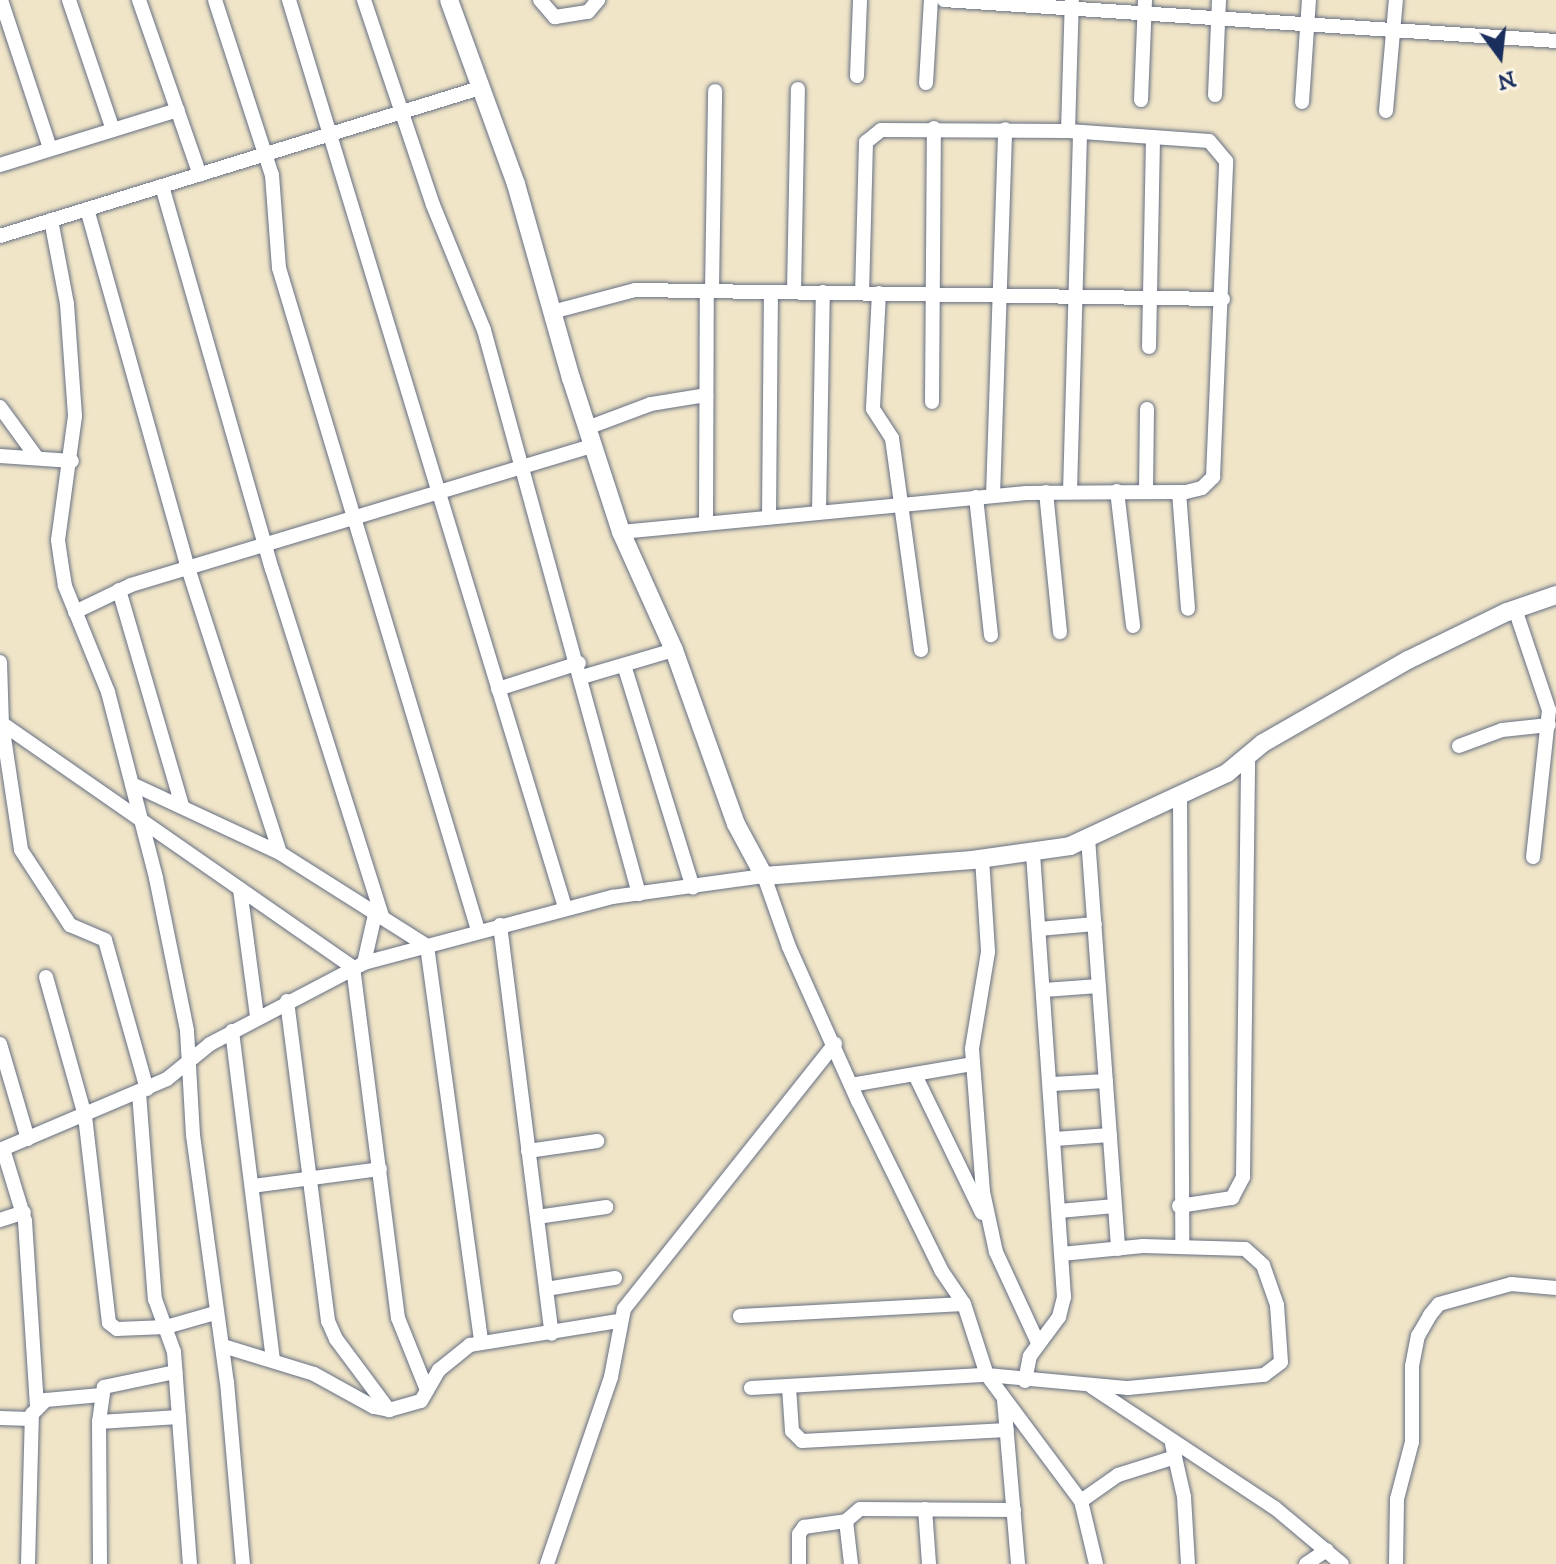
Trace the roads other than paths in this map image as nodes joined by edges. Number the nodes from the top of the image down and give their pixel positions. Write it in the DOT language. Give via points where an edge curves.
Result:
graph roads {
  1 [pos="1,0"];
  2 [pos="69,0"];
  3 [pos="139,0"];
  4 [pos="215,0"];
  5 [pos="289,0"];
  6 [pos="364,0"];
  7 [pos="449,0"];
  8 [pos="540,0"];
  9 [pos="598,0"];
  10 [pos="860,0"];
  11 [pos="931,0"];
  12 [pos="944,0"];
  13 [pos="1219,0"];
  14 [pos="1309,0"];
  15 [pos="1396,0"];
  16 [pos="1071,4"];
  17 [pos="1145,7"];
  18 [pos="1217,19"];
  19 [pos="1307,24"];
  20 [pos="1392,29"];
  21 [pos="1556,41"];
  22 [pos="857,76"];
  23 [pos="926,83"];
  24 [pos="480,88"];
  25 [pos="798,89"];
  26 [pos="715,91"];
  27 [pos="1215,95"];
  28 [pos="1141,100"];
  29 [pos="1302,102"];
  30 [pos="178,110"];
  31 [pos="1386,111"];
  32 [pos="403,113"];
  33 [pos="934,128"];
  34 [pos="1005,129"];
  35 [pos="113,130"];
  36 [pos="1074,131"];
  37 [pos="334,137"];
  38 [pos="1153,137"];
  39 [pos="50,148"];
  40 [pos="265,155"];
  41 [pos="0,165"];
  42 [pos="200,175"];
  43 [pos="162,186"];
  44 [pos="87,209"];
  45 [pos="51,220"];
  46 [pos="0,236"];
  47 [pos="709,291"];
  48 [pos="771,292"];
  49 [pos="794,292"];
  50 [pos="823,292"];
  51 [pos="862,293"];
  52 [pos="879,293"];
  53 [pos="933,294"];
  54 [pos="998,296"];
  55 [pos="1078,298"];
  56 [pos="1223,299"];
  57 [pos="1150,300"];
  58 [pos="552,312"];
  59 [pos="1149,347"];
  60 [pos="706,395"];
  61 [pos="932,402"];
  62 [pos="0,407"];
  63 [pos="1147,409"];
  64 [pos="590,437"];
  65 [pos="0,456"];
  66 [pos="37,458"];
  67 [pos="72,461"];
  68 [pos="523,466"];
  69 [pos="438,490"];
  70 [pos="1117,491"];
  71 [pos="1146,491"];
  72 [pos="1046,492"];
  73 [pos="1070,492"];
  74 [pos="1179,492"];
  75 [pos="993,496"];
  76 [pos="976,497"];
  77 [pos="899,504"];
  78 [pos="819,512"];
  79 [pos="355,517"];
  80 [pos="769,517"];
  81 [pos="706,523"];
  82 [pos="621,532"];
  83 [pos="265,544"];
  84 [pos="188,568"];
  85 [pos="119,590"];
  86 [pos="1556,595"];
  87 [pos="1188,609"];
  88 [pos="1515,609"];
  89 [pos="75,612"];
  90 [pos="1133,626"];
  91 [pos="1060,632"];
  92 [pos="991,635"];
  93 [pos="674,650"];
  94 [pos="921,650"];
  95 [pos="0,662"];
  96 [pos="624,665"];
  97 [pos="580,670"];
  98 [pos="498,689"];
  99 [pos="1,723"];
  100 [pos="1549,725"];
  101 [pos="1459,746"];
  102 [pos="1551,753"];
  103 [pos="1248,756"];
  104 [pos="132,784"];
  105 [pos="1180,795"];
  106 [pos="182,806"];
  107 [pos="139,817"];
  108 [pos="1088,838"];
  109 [pos="1033,851"];
  110 [pos="280,853"];
  111 [pos="1533,857"];
  112 [pos="982,858"];
  113 [pos="764,876"];
  114 [pos="693,888"];
  115 [pos="240,889"];
  116 [pos="639,894"];
  117 [pos="565,907"];
  118 [pos="379,912"];
  119 [pos="1095,924"];
  120 [pos="500,925"];
  121 [pos="1039,929"];
  122 [pos="478,930"];
  123 [pos="427,946"];
  124 [pos="359,965"];
  125 [pos="46,977"];
  126 [pos="1099,986"];
  127 [pos="1044,990"];
  128 [pos="287,1001"];
  129 [pos="257,1017"];
  130 [pos="232,1031"];
  131 [pos="0,1044"];
  132 [pos="835,1044"];
  133 [pos="191,1063"];
  134 [pos="973,1064"];
  135 [pos="916,1077"];
  136 [pos="1106,1081"];
  137 [pos="1052,1084"];
  138 [pos="851,1085"];
  139 [pos="143,1091"];
  140 [pos="85,1116"];
  141 [pos="1110,1135"];
  142 [pos="28,1139"];
  143 [pos="1055,1139"];
  144 [pos="597,1141"];
  145 [pos="2,1149"];
  146 [pos="528,1151"];
  147 [pos="380,1169"];
  148 [pos="312,1179"];
  149 [pos="253,1186"];
  150 [pos="1115,1206"];
  151 [pos="1179,1206"];
  152 [pos="606,1207"];
  153 [pos="1059,1211"];
  154 [pos="24,1212"];
  155 [pos="537,1217"];
  156 [pos="0,1220"];
  157 [pos="989,1226"];
  158 [pos="1182,1246"];
  159 [pos="1118,1249"];
  160 [pos="1061,1254"];
  161 [pos="615,1278"];
  162 [pos="1556,1288"];
  163 [pos="546,1289"];
  164 [pos="964,1304"];
  165 [pos="215,1313"];
  166 [pos="740,1316"];
  167 [pos="619,1321"];
  168 [pos="166,1327"];
  169 [pos="552,1334"];
  170 [pos="481,1341"];
  171 [pos="1038,1343"];
  172 [pos="223,1346"];
  173 [pos="273,1360"];
  174 [pos="175,1372"];
  175 [pos="987,1375"];
  176 [pos="1025,1381"];
  177 [pos="1092,1386"];
  178 [pos="789,1387"];
  179 [pos="751,1388"];
  180 [pos="427,1390"];
  181 [pos="101,1395"];
  182 [pos="1004,1400"];
  183 [pos="389,1410"];
  184 [pos="34,1412"];
  185 [pos="179,1417"];
  186 [pos="0,1418"];
  187 [pos="99,1422"];
  188 [pos="1007,1430"];
  189 [pos="1173,1451"];
  190 [pos="1081,1501"];
  191 [pos="925,1509"];
  192 [pos="1014,1510"];
  193 [pos="846,1521"];
  194 [pos="1327,1550"];
  195 [pos="28,1564"];
  196 [pos="100,1564"];
  197 [pos="190,1564"];
  198 [pos="243,1564"];
  199 [pos="547,1564"];
  200 [pos="799,1564"];
  201 [pos="851,1564"];
  202 [pos="929,1564"];
  203 [pos="1018,1564"];
  204 [pos="1096,1564"];
  205 [pos="1188,1564"];
  206 [pos="1306,1564"];
  207 [pos="1342,1564"];
  208 [pos="1396,1564"];
  1 -- 39 [label="street"];
  2 -- 35 [label="street"];
  3 -- 30 [label="street"];
  4 -- 40 [label="street"];
  5 -- 37 [label="street"];
  6 -- 32 [label="street"];
  7 -- 24 [label="street"];
  8 -- 9 [label="street" via="555,17 588,12"];
  10 -- 22 [label="street"];
  11 -- 23 [label="street"];
  12 -- 16 [label="street"];
  13 -- 18 [label="street"];
  14 -- 19 [label="street"];
  15 -- 20 [label="street"];
  16 -- 17 [label="street"];
  16 -- 36 [label="street"];
  17 -- 18 [label="street"];
  17 -- 28 [label="street"];
  18 -- 19 [label="street"];
  18 -- 27 [label="street"];
  19 -- 20 [label="street"];
  19 -- 29 [label="street"];
  20 -- 21 [label="street"];
  20 -- 31 [label="street"];
  24 -- 32 [label="street"];
  24 -- 58 [label="street" via="516,184"];
  25 -- 49 [label="street"];
  26 -- 47 [label="street"];
  30 -- 35 [label="street"];
  30 -- 42 [label="street"];
  32 -- 37 [label="street"];
  32 -- 68 [label="street" via="484,330"];
  33 -- 34 [label="street"];
  33 -- 51 [label="street" via="892,127 866,142"];
  33 -- 53 [label="street"];
  34 -- 36 [label="street"];
  34 -- 54 [label="street"];
  35 -- 39 [label="street"];
  36 -- 38 [label="street"];
  36 -- 55 [label="street"];
  37 -- 40 [label="street"];
  37 -- 69 [label="street"];
  38 -- 56 [label="street" via="1209,141 1226,161"];
  38 -- 57 [label="street"];
  39 -- 41 [label="street"];
  40 -- 42 [label="street"];
  40 -- 79 [label="street" via="273,184 279,268"];
  42 -- 43 [label="street"];
  43 -- 44 [label="street"];
  43 -- 83 [label="street"];
  44 -- 45 [label="street"];
  44 -- 84 [label="street"];
  45 -- 46 [label="street"];
  45 -- 67 [label="street" via="67,304 75,416"];
  47 -- 48 [label="street"];
  47 -- 58 [label="street" via="635,290"];
  47 -- 60 [label="street"];
  48 -- 49 [label="street"];
  48 -- 80 [label="street"];
  49 -- 50 [label="street"];
  50 -- 51 [label="street"];
  50 -- 78 [label="street"];
  51 -- 52 [label="street"];
  52 -- 53 [label="street"];
  52 -- 77 [label="street" via="873,409 892,438"];
  53 -- 54 [label="street"];
  53 -- 61 [label="street"];
  54 -- 55 [label="street"];
  54 -- 75 [label="street"];
  55 -- 57 [label="street"];
  55 -- 73 [label="street"];
  56 -- 57 [label="street"];
  56 -- 74 [label="street" via="1213,477 1202,488"];
  57 -- 59 [label="street"];
  58 -- 64 [label="street"];
  60 -- 64 [label="street" via="651,404"];
  60 -- 81 [label="street"];
  62 -- 66 [label="street"];
  63 -- 71 [label="street"];
  64 -- 68 [label="street"];
  64 -- 82 [label="street"];
  65 -- 66 [label="street"];
  66 -- 67 [label="street"];
  67 -- 89 [label="street" via="58,540"];
  68 -- 69 [label="street"];
  68 -- 97 [label="street"];
  69 -- 79 [label="street"];
  69 -- 98 [label="street"];
  70 -- 71 [label="street"];
  70 -- 73 [label="street"];
  70 -- 90 [label="street"];
  71 -- 74 [label="street"];
  72 -- 73 [label="street"];
  72 -- 75 [label="street"];
  72 -- 91 [label="street"];
  74 -- 87 [label="street"];
  75 -- 76 [label="street"];
  76 -- 77 [label="street"];
  76 -- 92 [label="street"];
  77 -- 78 [label="street"];
  77 -- 94 [label="street"];
  78 -- 80 [label="street"];
  79 -- 83 [label="street"];
  79 -- 122 [label="street"];
  80 -- 81 [label="street"];
  81 -- 82 [label="street"];
  82 -- 93 [label="street"];
  83 -- 84 [label="street"];
  83 -- 118 [label="street"];
  84 -- 85 [label="street"];
  84 -- 110 [label="street"];
  85 -- 89 [label="street"];
  85 -- 106 [label="street"];
  86 -- 88 [label="street"];
  88 -- 100 [label="street" via="1544,683"];
  88 -- 103 [label="street" via="1361,685"];
  89 -- 104 [label="street" via="101,671"];
  93 -- 96 [label="street"];
  93 -- 113 [label="street" via="736,824"];
  95 -- 99 [label="street"];
  96 -- 97 [label="street"];
  96 -- 114 [label="street"];
  97 -- 98 [label="street"];
  97 -- 116 [label="street"];
  98 -- 117 [label="street"];
  99 -- 107 [label="street"];
  99 -- 139 [label="street" via="21,850 70,925 105,940"];
  100 -- 101 [label="street" via="1502,730"];
  100 -- 102 [label="street"];
  102 -- 111 [label="street"];
  103 -- 105 [label="street" via="1227,773"];
  103 -- 151 [label="street" via="1243,1177 1232,1198"];
  104 -- 106 [label="street"];
  104 -- 107 [label="street"];
  105 -- 108 [label="street"];
  105 -- 151 [label="street"];
  106 -- 110 [label="street"];
  107 -- 115 [label="street"];
  107 -- 133 [label="street" via="156,878"];
  108 -- 109 [label="street"];
  108 -- 119 [label="street"];
  109 -- 112 [label="street"];
  109 -- 121 [label="street"];
  110 -- 118 [label="street"];
  112 -- 113 [label="street"];
  112 -- 134 [label="street" via="988,952"];
  113 -- 114 [label="street"];
  113 -- 132 [label="street" via="789,947"];
  114 -- 116 [label="street"];
  115 -- 124 [label="street"];
  115 -- 129 [label="street"];
  116 -- 117 [label="street"];
  117 -- 120 [label="street"];
  118 -- 123 [label="street"];
  118 -- 124 [label="street"];
  119 -- 121 [label="street"];
  119 -- 126 [label="street"];
  120 -- 122 [label="street"];
  120 -- 146 [label="street"];
  121 -- 127 [label="street"];
  122 -- 123 [label="street"];
  123 -- 124 [label="street"];
  123 -- 170 [label="street"];
  124 -- 128 [label="street"];
  124 -- 147 [label="street"];
  125 -- 140 [label="street"];
  126 -- 127 [label="street"];
  126 -- 136 [label="street"];
  127 -- 137 [label="street"];
  128 -- 129 [label="street"];
  128 -- 148 [label="street"];
  129 -- 130 [label="street"];
  130 -- 133 [label="street"];
  130 -- 149 [label="street"];
  131 -- 142 [label="street"];
  132 -- 138 [label="street"];
  132 -- 167 [label="street" via="640,1287"];
  133 -- 139 [label="street"];
  133 -- 165 [label="street" via="193,1135"];
  134 -- 135 [label="street"];
  134 -- 157 [label="street"];
  135 -- 138 [label="street"];
  135 -- 157 [label="street"];
  136 -- 137 [label="street"];
  136 -- 141 [label="street"];
  137 -- 143 [label="street"];
  138 -- 164 [label="street" via="905,1202"];
  139 -- 140 [label="street"];
  139 -- 168 [label="street" via="155,1299"];
  140 -- 142 [label="street"];
  140 -- 168 [label="street" via="105,1314 117,1329"];
  141 -- 143 [label="street"];
  141 -- 150 [label="street"];
  142 -- 145 [label="street"];
  143 -- 153 [label="street"];
  144 -- 146 [label="street"];
  145 -- 154 [label="street"];
  146 -- 155 [label="street"];
  147 -- 148 [label="street"];
  147 -- 180 [label="street" via="398,1318"];
  148 -- 149 [label="street"];
  148 -- 183 [label="street" via="328,1321"];
  149 -- 173 [label="street"];
  150 -- 153 [label="street"];
  150 -- 159 [label="street"];
  151 -- 158 [label="street"];
  152 -- 155 [label="street"];
  153 -- 160 [label="street"];
  154 -- 156 [label="street"];
  154 -- 184 [label="street"];
  155 -- 163 [label="street"];
  157 -- 171 [label="street"];
  158 -- 159 [label="street"];
  158 -- 177 [label="street" via="1227,1246 1257,1258 1277,1305 1281,1362 1264,1375"];
  159 -- 160 [label="street"];
  160 -- 171 [label="street" via="1063,1307"];
  161 -- 163 [label="street"];
  162 -- 208 [label="street" via="1511,1284 1439,1304 1430,1315 1418,1336 1412,1366 1412,1442 1397,1499"];
  163 -- 169 [label="street"];
  164 -- 166 [label="street"];
  164 -- 175 [label="street"];
  165 -- 168 [label="street"];
  165 -- 172 [label="street"];
  167 -- 169 [label="street"];
  167 -- 199 [label="street" via="611,1377"];
  168 -- 174 [label="street"];
  169 -- 170 [label="street"];
  170 -- 180 [label="street" via="452,1356"];
  171 -- 176 [label="street"];
  172 -- 173 [label="street"];
  172 -- 198 [label="street"];
  173 -- 183 [label="street"];
  174 -- 181 [label="street" via="110,1383"];
  174 -- 185 [label="street"];
  175 -- 176 [label="street"];
  175 -- 178 [label="street"];
  175 -- 182 [label="street"];
  176 -- 177 [label="street"];
  177 -- 189 [label="street"];
  178 -- 179 [label="street"];
  178 -- 188 [label="street" via="792,1431 802,1441"];
  180 -- 183 [label="street" via="410,1407"];
  181 -- 184 [label="street"];
  181 -- 187 [label="street"];
  182 -- 188 [label="street"];
  182 -- 190 [label="street"];
  184 -- 186 [label="street"];
  184 -- 195 [label="street"];
  185 -- 187 [label="street"];
  185 -- 197 [label="street"];
  187 -- 196 [label="street"];
  188 -- 192 [label="street"];
  189 -- 190 [label="street" via="1118,1475"];
  189 -- 194 [label="street" via="1275,1508"];
  189 -- 205 [label="street" via="1184,1497"];
  190 -- 204 [label="street"];
  191 -- 192 [label="street"];
  191 -- 193 [label="street" via="860,1509"];
  191 -- 202 [label="street"];
  192 -- 203 [label="street"];
  193 -- 200 [label="street" via="804,1527"];
  193 -- 201 [label="street"];
  194 -- 206 [label="street"];
  194 -- 207 [label="street"];
}
